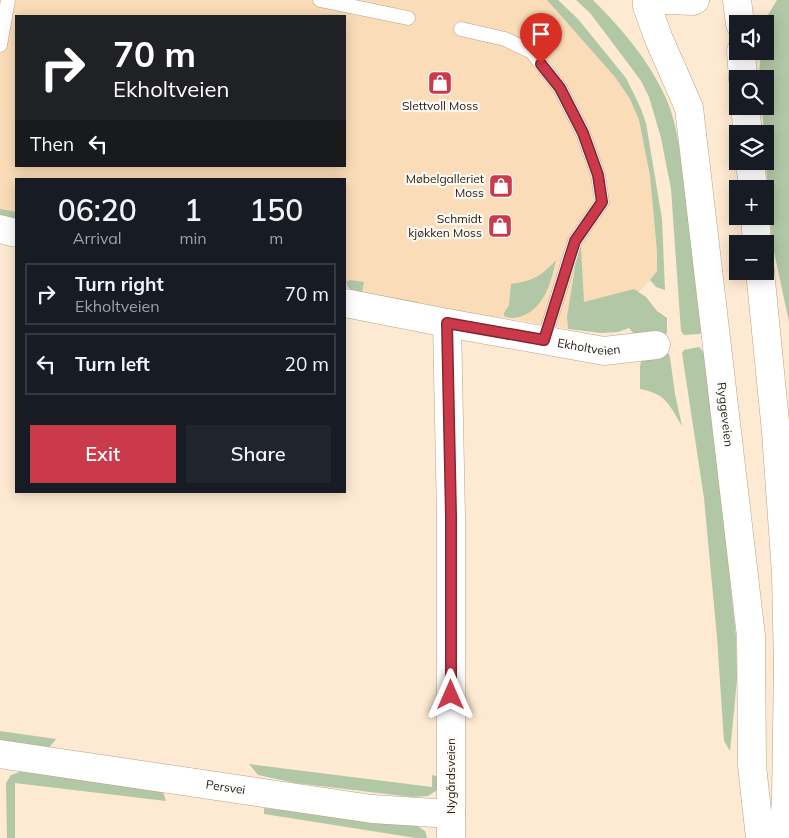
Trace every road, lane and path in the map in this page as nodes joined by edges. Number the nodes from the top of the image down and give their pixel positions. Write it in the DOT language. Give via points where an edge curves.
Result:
graph roads {
  1 [pos="8,0"];
  2 [pos="320,0"];
  3 [pos="647,0"];
  4 [pos="667,0"];
  5 [pos="695,0"];
  6 [pos="737,0"];
  7 [pos="739,15"];
  8 [pos="408,18"];
  9 [pos="461,29"];
  10 [pos="0,45"];
  11 [pos="0,230"];
  12 [pos="15,233"];
  13 [pos="761,280"];
  14 [pos="346,303"];
  15 [pos="447,323"];
  16 [pos="544,340"];
  17 [pos="656,344"];
  18 [pos="0,754"];
  19 [pos="451,826"];
  20 [pos="760,838"];
  21 [pos="783,838"];
  1 -- 10 [label="lane"];
  2 -- 8 [label="lane"];
  3 -- 20 [label="main road, Ryggeveien" via="658,38 689,108 751,636 752,766"];
  4 -- 5 [label="main road"];
  6 -- 7 [label="main road"];
  9 -- 16 [label="lane" via="505,39 532,52 560,88 583,133 598,175 602,202 575,241"];
  11 -- 12 [label="main road"];
  13 -- 21 [label="main road" via="786,574 788,666"];
  14 -- 15 [label="main road, Ekholtveien"];
  15 -- 16 [label="main road, Ekholtveien"];
  15 -- 19 [label="main road, Nygårdsveien"];
  16 -- 17 [label="main road, Ekholtveien" via="604,351"];
  18 -- 19 [label="main road, Persvei" via="372,809"];
}
